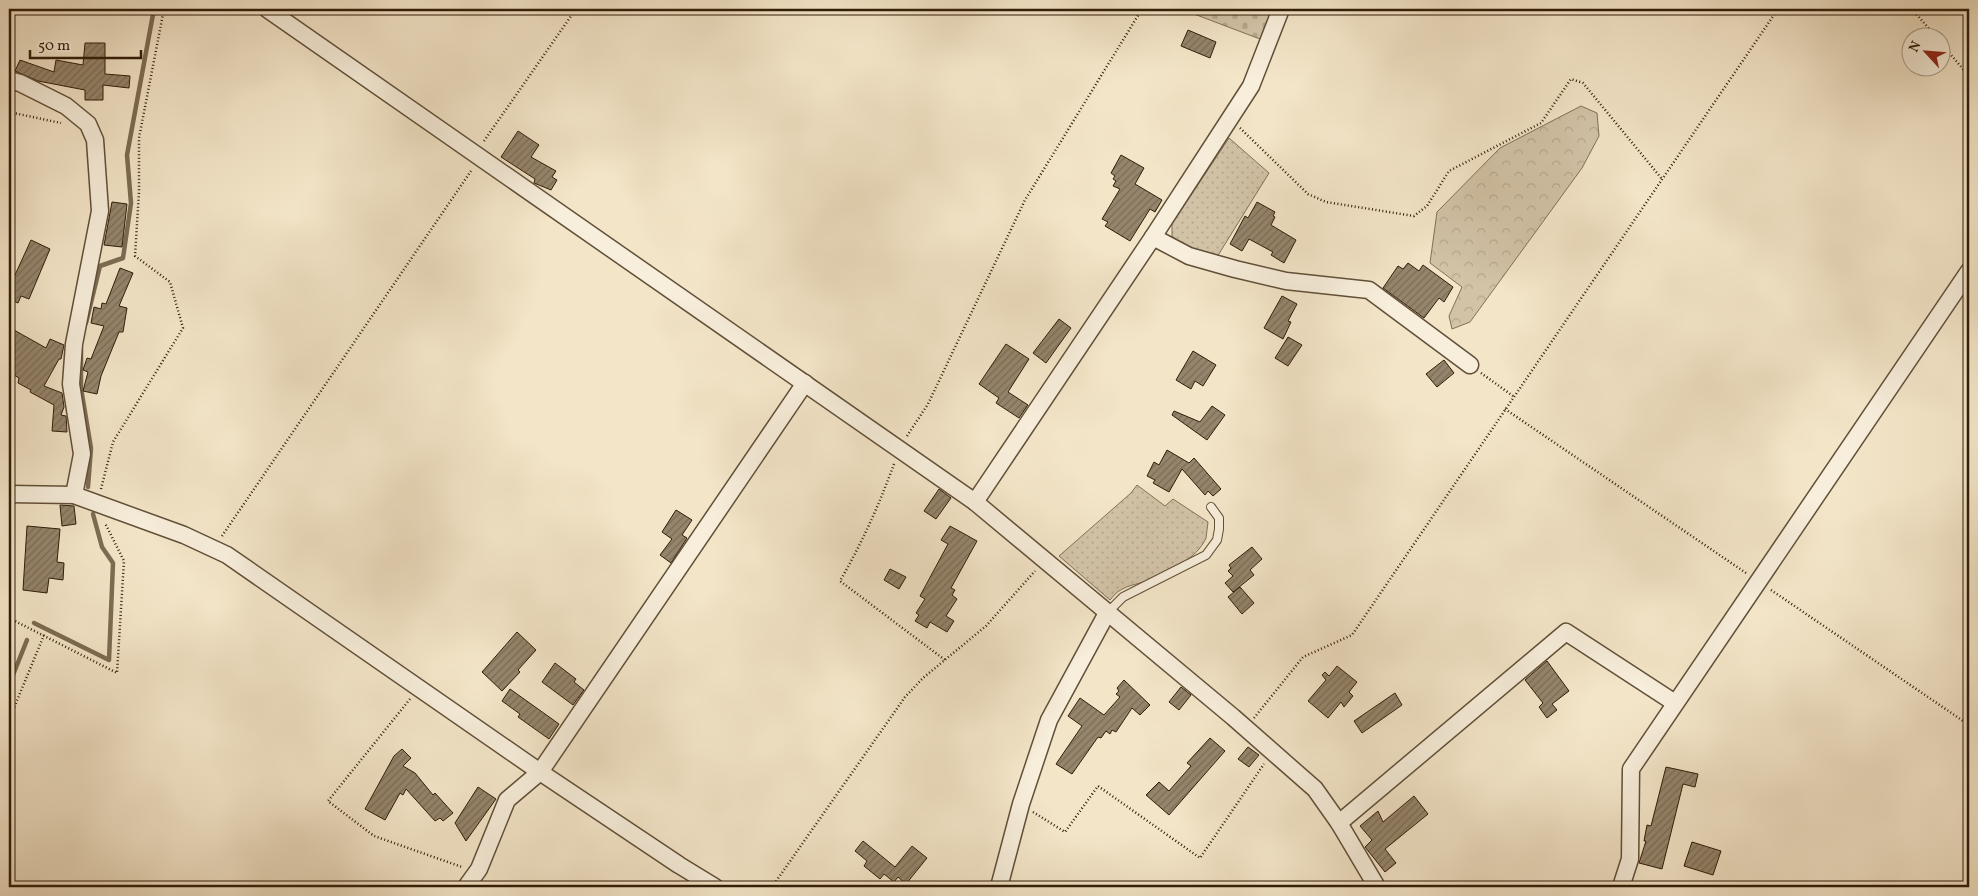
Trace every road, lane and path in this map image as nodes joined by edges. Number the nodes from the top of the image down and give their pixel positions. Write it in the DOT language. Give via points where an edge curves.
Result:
graph roads {
  1 [pos="164,9"];
  2 [pos="267,9"];
  3 [pos="576,9"];
  4 [pos="1142,9"];
  5 [pos="1281,9"];
  6 [pos="1778,9"];
  7 [pos="1912,9"];
  8 [pos="1928,28"];
  9 [pos="1950,54"];
  10 [pos="1969,76"];
  11 [pos="9,80"];
  12 [pos="9,112"];
  13 [pos="1230,119"];
  14 [pos="63,124"];
  15 [pos="475,154"];
  16 [pos="1662,179"];
  17 [pos="1153,236"];
  18 [pos="1969,271"];
  19 [pos="1470,364"];
  20 [pos="805,383"];
  21 [pos="1513,396"];
  22 [pos="1505,409"];
  23 [pos="900,449"];
  24 [pos="9,494"];
  25 [pos="74,495"];
  26 [pos="975,502"];
  27 [pos="98,503"];
  28 [pos="1211,507"];
  29 [pos="213,549"];
  30 [pos="1045,561"];
  31 [pos="1758,581"];
  32 [pos="1107,613"];
  33 [pos="9,618"];
  34 [pos="44,635"];
  35 [pos="945,660"];
  36 [pos="419,688"];
  37 [pos="1675,704"];
  38 [pos="9,720"];
  39 [pos="1969,725"];
  40 [pos="1245,728"];
  41 [pos="1272,752"];
  42 [pos="540,772"];
  43 [pos="1021,804"];
  44 [pos="1338,823"];
  45 [pos="476,872"];
  46 [pos="466,887"];
  47 [pos="716,887"];
  48 [pos="772,887"];
  49 [pos="999,887"];
  50 [pos="1377,887"];
  51 [pos="1621,887"];
  1 -- 27 [label="path" via="139,138 135,256 170,282 183,328 113,442"];
  2 -- 15 [label="street"];
  3 -- 15 [label="path"];
  4 -- 23 [label="path" via="1025,200 928,404"];
  5 -- 13 [label="street" via="1251,86"];
  6 -- 16 [label="path"];
  7 -- 8 [label="path"];
  9 -- 10 [label="path"];
  11 -- 25 [label="street" via="66,106 88,124 96,140 100,211 74,344 71,384 82,454"];
  12 -- 14 [label="path"];
  13 -- 16 [label="path" via="1308,194 1326,202 1414,216 1427,206 1449,172 1541,124 1571,79 1583,83"];
  13 -- 17 [label="street"];
  15 -- 20 [label="street"];
  15 -- 29 [label="path" via="470,174"];
  16 -- 21 [label="path"];
  17 -- 19 [label="street" via="1189,256 1235,269 1286,281 1369,290"];
  17 -- 26 [label="street"];
  18 -- 31 [label="street"];
  19 -- 21 [label="path"];
  20 -- 23 [label="street"];
  20 -- 42 [label="street"];
  21 -- 22 [label="path"];
  22 -- 31 [label="path"];
  22 -- 40 [label="path" via="1352,635 1304,657"];
  23 -- 26 [label="street"];
  23 -- 35 [label="path" via="874,515 840,581"];
  24 -- 25 [label="street"];
  25 -- 27 [label="street"];
  26 -- 30 [label="street"];
  27 -- 29 [label="street"];
  27 -- 34 [label="path" via="124,562 117,673"];
  28 -- 32 [label="lane" via="1219,518 1219,529 1217,540 1206,555 1123,597"];
  29 -- 36 [label="street" via="227,555"];
  30 -- 32 [label="street"];
  30 -- 35 [label="path" via="986,626"];
  31 -- 37 [label="street"];
  31 -- 39 [label="path"];
  32 -- 40 [label="street"];
  32 -- 43 [label="street" via="1049,720"];
  33 -- 34 [label="path"];
  34 -- 38 [label="path"];
  35 -- 48 [label="path" via="906,697"];
  36 -- 42 [label="street"];
  36 -- 45 [label="path" via="328,801 374,836"];
  37 -- 44 [label="street" via="1566,632"];
  37 -- 51 [label="street" via="1631,768 1630,859"];
  40 -- 41 [label="street"];
  41 -- 43 [label="path" via="1200,858 1098,786 1065,832"];
  41 -- 44 [label="street" via="1314,789"];
  42 -- 45 [label="street" via="507,800"];
  42 -- 47 [label="street"];
  43 -- 49 [label="street"];
  44 -- 50 [label="street"];
  45 -- 46 [label="street"];
}
